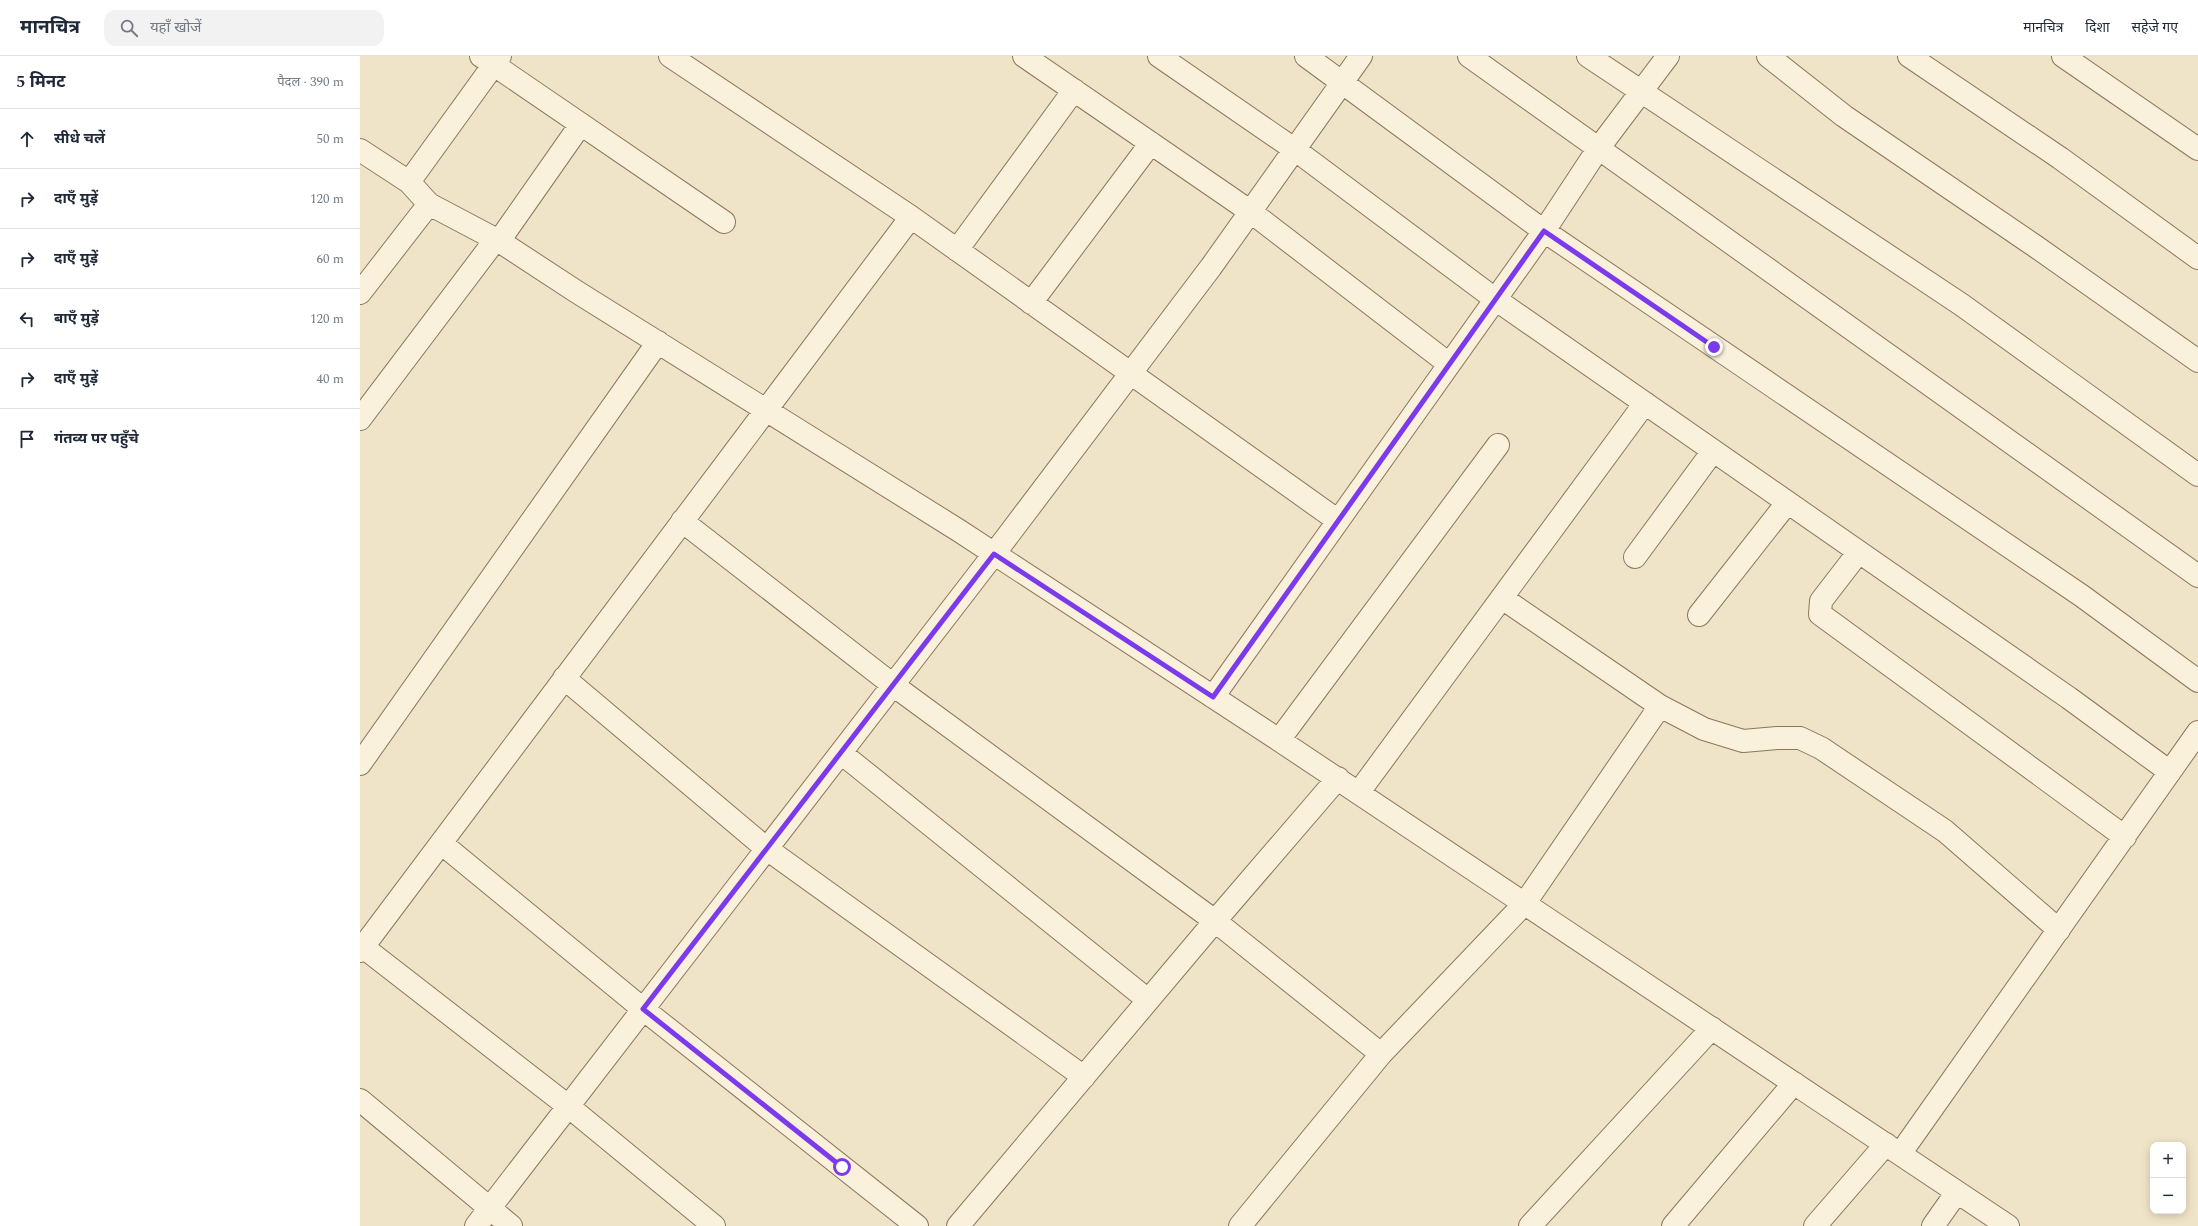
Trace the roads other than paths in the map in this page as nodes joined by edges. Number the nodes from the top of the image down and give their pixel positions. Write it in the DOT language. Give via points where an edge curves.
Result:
graph roads {
  1 [pos="670,56"];
  2 [pos="1024,56"];
  3 [pos="1159,56"];
  4 [pos="1306,56"];
  5 [pos="1361,56"];
  6 [pos="1469,56"];
  7 [pos="1588,56"];
  8 [pos="1668,56"];
  9 [pos="1768,56"];
  10 [pos="1910,56"];
  11 [pos="2063,56"];
  12 [pos="492,59"];
  13 [pos="1343,82"];
  14 [pos="1074,90"];
  15 [pos="1642,93"];
  16 [pos="581,124"];
  17 [pos="1151,143"];
  18 [pos="1294,149"];
  19 [pos="1598,149"];
  20 [pos="2198,149"];
  21 [pos="360,150"];
  22 [pos="409,182"];
  23 [pos="429,204"];
  24 [pos="1250,212"];
  25 [pos="911,217"];
  26 [pos="724,222"];
  27 [pos="1544,231"];
  28 [pos="498,240"];
  29 [pos="957,250"];
  30 [pos="2198,258"];
  31 [pos="360,293"];
  32 [pos="1495,299"];
  33 [pos="1031,303"];
  34 [pos="658,342"];
  35 [pos="2198,361"];
  36 [pos="1449,364"];
  37 [pos="1130,374"];
  38 [pos="1645,404"];
  39 [pos="766,410"];
  40 [pos="360,419"];
  41 [pos="1498,444"];
  42 [pos="1713,451"];
  43 [pos="2198,474"];
  44 [pos="1787,503"];
  45 [pos="1337,520"];
  46 [pos="682,521"];
  47 [pos="1858,552"];
  48 [pos="994,554"];
  49 [pos="1635,557"];
  50 [pos="2198,576"];
  51 [pos="1502,598"];
  52 [pos="1699,614"];
  53 [pos="564,678"];
  54 [pos="2198,681"];
  55 [pos="893,685"];
  56 [pos="1213,697"];
  57 [pos="1660,706"];
  58 [pos="2198,732"];
  59 [pos="1279,740"];
  60 [pos="841,753"];
  61 [pos="360,764"];
  62 [pos="2170,772"];
  63 [pos="1338,778"];
  64 [pos="1359,792"];
  65 [pos="2125,837"];
  66 [pos="441,843"];
  67 [pos="767,849"];
  68 [pos="1525,903"];
  69 [pos="1215,921"];
  70 [pos="2059,930"];
  71 [pos="361,949"];
  72 [pos="1148,1000"];
  73 [pos="643,1009"];
  74 [pos="1712,1028"];
  75 [pos="1381,1054"];
  76 [pos="1084,1077"];
  77 [pos="1794,1083"];
  78 [pos="360,1100"];
  79 [pos="568,1106"];
  80 [pos="1893,1149"];
  81 [pos="1957,1192"];
  82 [pos="489,1208"];
  83 [pos="476,1226"];
  84 [pos="511,1226"];
  85 [pos="714,1226"];
  86 [pos="917,1226"];
  87 [pos="958,1226"];
  88 [pos="1240,1226"];
  89 [pos="1530,1226"];
  90 [pos="1673,1226"];
  91 [pos="1815,1226"];
  92 [pos="1933,1226"];
  93 [pos="2008,1226"];
  1 -- 25 [label="street"];
  2 -- 14 [label="street"];
  3 -- 18 [label="street"];
  4 -- 13 [label="street"];
  5 -- 13 [label="street"];
  6 -- 19 [label="street"];
  7 -- 15 [label="street"];
  8 -- 15 [label="street"];
  9 -- 35 [label="street" via="1844,116 2042,250"];
  10 -- 30 [label="street" via="2060,158"];
  11 -- 20 [label="street"];
  12 -- 16 [label="street"];
  12 -- 22 [label="street"];
  13 -- 18 [label="street"];
  13 -- 27 [label="street"];
  14 -- 17 [label="street"];
  14 -- 29 [label="street"];
  15 -- 19 [label="street"];
  15 -- 43 [label="street" via="1962,305"];
  16 -- 26 [label="street"];
  16 -- 28 [label="street"];
  17 -- 24 [label="street"];
  17 -- 33 [label="street"];
  18 -- 24 [label="street"];
  18 -- 32 [label="street"];
  19 -- 27 [label="street"];
  19 -- 50 [label="street"];
  21 -- 22 [label="street"];
  22 -- 23 [label="street"];
  23 -- 28 [label="street"];
  23 -- 31 [label="street"];
  24 -- 36 [label="street"];
  24 -- 37 [label="street"];
  25 -- 29 [label="street"];
  25 -- 39 [label="street"];
  27 -- 32 [label="street"];
  27 -- 54 [label="street" via="2082,596"];
  28 -- 34 [label="street"];
  28 -- 40 [label="street"];
  29 -- 33 [label="street"];
  32 -- 36 [label="street"];
  32 -- 38 [label="street"];
  33 -- 37 [label="street"];
  34 -- 39 [label="street"];
  34 -- 61 [label="street"];
  36 -- 45 [label="street"];
  37 -- 45 [label="street"];
  37 -- 48 [label="street"];
  38 -- 42 [label="street"];
  38 -- 51 [label="street"];
  39 -- 46 [label="street"];
  39 -- 48 [label="street"];
  41 -- 59 [label="street"];
  42 -- 44 [label="street"];
  42 -- 49 [label="street"];
  44 -- 47 [label="street"];
  44 -- 52 [label="street"];
  45 -- 56 [label="street"];
  46 -- 53 [label="street"];
  46 -- 55 [label="street"];
  47 -- 62 [label="street" via="2069,698"];
  47 -- 65 [label="street" via="1821,601 1820,614"];
  48 -- 55 [label="street"];
  48 -- 56 [label="street"];
  51 -- 57 [label="street"];
  51 -- 64 [label="street"];
  53 -- 66 [label="street"];
  53 -- 67 [label="street"];
  55 -- 60 [label="street"];
  55 -- 69 [label="street"];
  56 -- 59 [label="street"];
  57 -- 68 [label="street"];
  57 -- 70 [label="street" via="1704,729 1743,741 1800,738 1821,748 1945,831"];
  58 -- 62 [label="street"];
  59 -- 63 [label="street"];
  60 -- 67 [label="street"];
  60 -- 72 [label="street"];
  62 -- 65 [label="street"];
  63 -- 64 [label="street"];
  63 -- 69 [label="street"];
  64 -- 68 [label="street"];
  65 -- 70 [label="street"];
  66 -- 71 [label="street"];
  66 -- 73 [label="street"];
  67 -- 73 [label="street"];
  67 -- 76 [label="street"];
  68 -- 74 [label="street"];
  68 -- 75 [label="street"];
  69 -- 72 [label="street"];
  69 -- 75 [label="street"];
  70 -- 80 [label="street"];
  71 -- 79 [label="street"];
  72 -- 76 [label="street"];
  73 -- 79 [label="street"];
  73 -- 86 [label="street"];
  74 -- 77 [label="street"];
  74 -- 89 [label="street"];
  75 -- 88 [label="street"];
  76 -- 87 [label="street"];
  77 -- 80 [label="street"];
  77 -- 90 [label="street"];
  78 -- 82 [label="street"];
  79 -- 82 [label="street"];
  79 -- 85 [label="street"];
  80 -- 81 [label="street"];
  80 -- 91 [label="street"];
  81 -- 92 [label="street"];
  81 -- 93 [label="street"];
  82 -- 83 [label="street"];
  82 -- 84 [label="street"];
}
